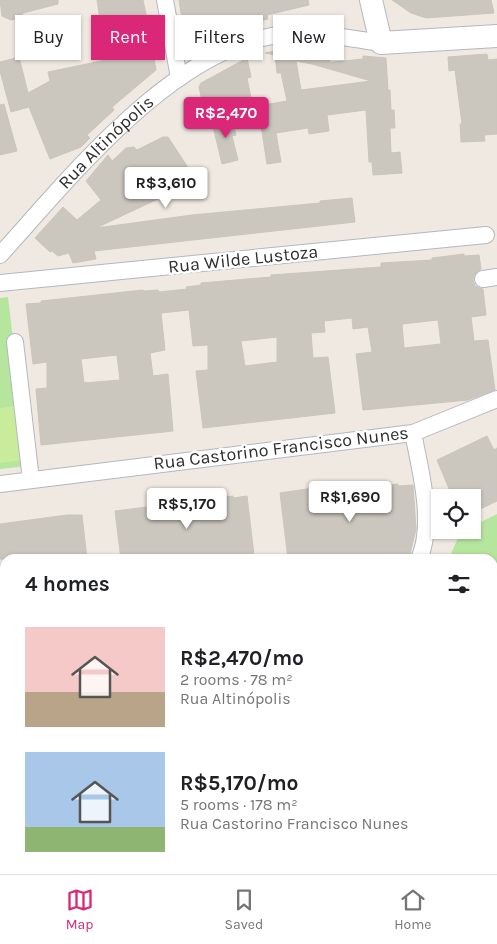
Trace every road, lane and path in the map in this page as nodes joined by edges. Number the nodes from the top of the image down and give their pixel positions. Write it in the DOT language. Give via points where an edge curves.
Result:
graph roads {
  1 [pos="165,0"];
  2 [pos="371,0"];
  3 [pos="497,36"];
  4 [pos="381,43"];
  5 [pos="179,78"];
  6 [pos="486,235"];
  7 [pos="0,255"];
  8 [pos="0,283"];
  9 [pos="15,342"];
  10 [pos="497,398"];
  11 [pos="412,433"];
  12 [pos="31,480"];
  13 [pos="0,484"];
  14 [pos="422,554"];
  1 -- 5 [label="street"];
  2 -- 4 [label="main road"];
  3 -- 4 [label="main road, Rua Altinópolis"];
  4 -- 5 [label="street, Rua Altinópolis" via="286,34 224,53"];
  5 -- 7 [label="street, Rua Altinópolis" via="148,101 102,144"];
  6 -- 8 [label="street, Rua Wilde Lustoza"];
  9 -- 12 [label="street"];
  10 -- 11 [label="street, Rua Castorino Francisco Nunes"];
  11 -- 12 [label="street, Rua Castorino Francisco Nunes"];
  11 -- 14 [label="street" via="426,510"];
  12 -- 13 [label="street, Rua Castorino Francisco Nunes"];
}
